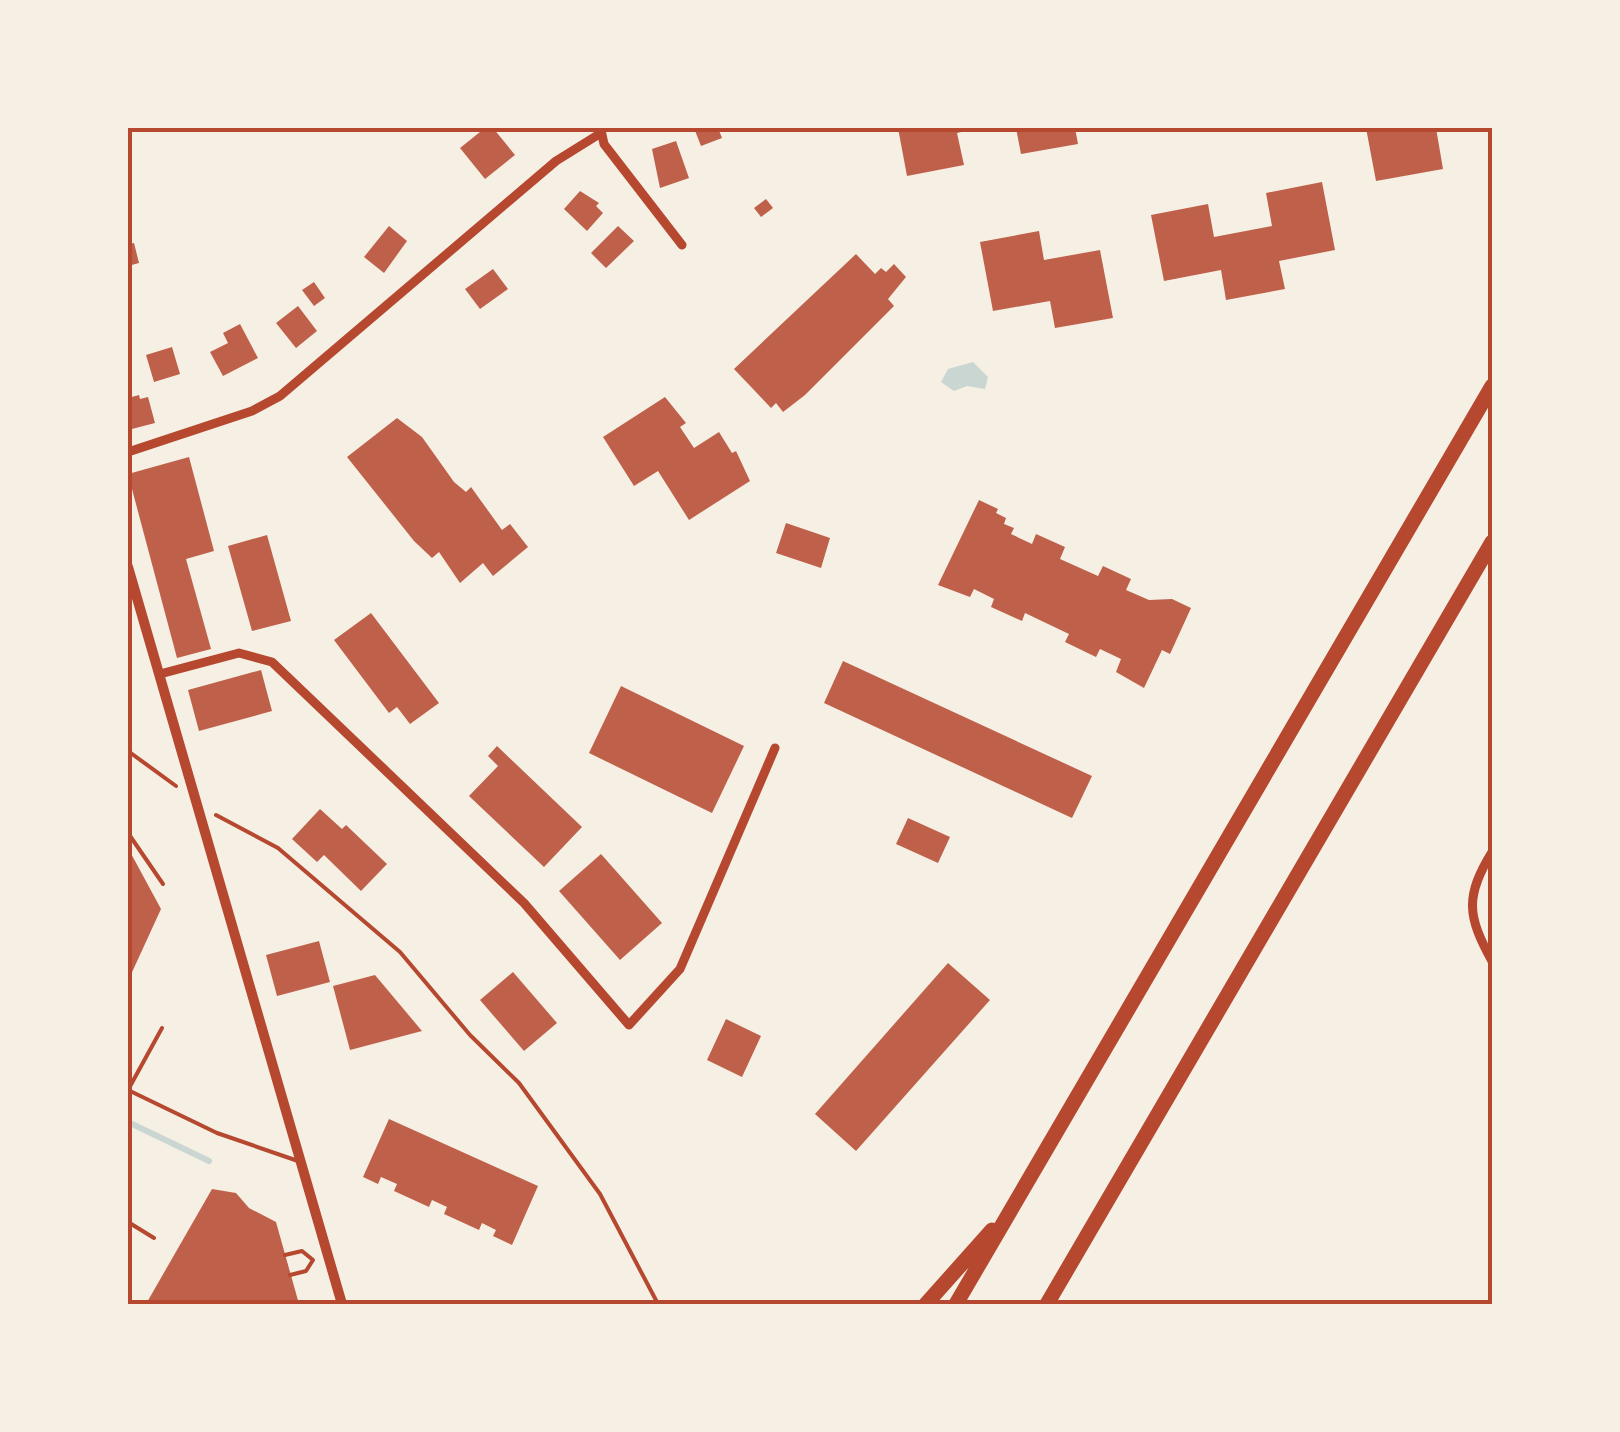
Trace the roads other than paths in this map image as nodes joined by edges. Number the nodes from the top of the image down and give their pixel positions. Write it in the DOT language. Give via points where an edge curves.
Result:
graph roads {
  1 [pos="601,130"];
  2 [pos="682,245"];
  3 [pos="1492,386"];
  4 [pos="128,452"];
  5 [pos="1492,542"];
  6 [pos="128,567"];
  7 [pos="160,674"];
  8 [pos="775,748"];
  9 [pos="128,833"];
  10 [pos="1492,852"];
  11 [pos="164,884"];
  12 [pos="1492,961"];
  13 [pos="162,1028"];
  14 [pos="128,1090"];
  15 [pos="303,1162"];
  16 [pos="1014,1204"];
  17 [pos="128,1222"];
  18 [pos="154,1238"];
  19 [pos="285,1255"];
  20 [pos="328,1256"];
  21 [pos="313,1260"];
  22 [pos="290,1274"];
  23 [pos="342,1304"];
  24 [pos="926,1304"];
  25 [pos="956,1304"];
  26 [pos="1047,1304"];
  1 -- 2 [label="street" via="604,144"];
  1 -- 4 [label="street" via="280,396"];
  3 -- 16 [label="highway"];
  5 -- 26 [label="highway"];
  6 -- 7 [label="street"];
  7 -- 8 [label="street" via="239,653 272,662 524,903 629,1025 689,952"];
  7 -- 15 [label="street"];
  9 -- 11 [label="lane"];
  10 -- 12 [label="street" via="1470,901"];
  13 -- 14 [label="lane"];
  14 -- 15 [label="lane" via="217,1133"];
  15 -- 20 [label="street"];
  16 -- 24 [label="highway"];
  16 -- 25 [label="highway"];
  17 -- 18 [label="lane"];
  19 -- 21 [label="lane" via="302,1251"];
  20 -- 21 [label="lane"];
  20 -- 23 [label="street"];
  21 -- 22 [label="lane" via="306,1272"];
}
